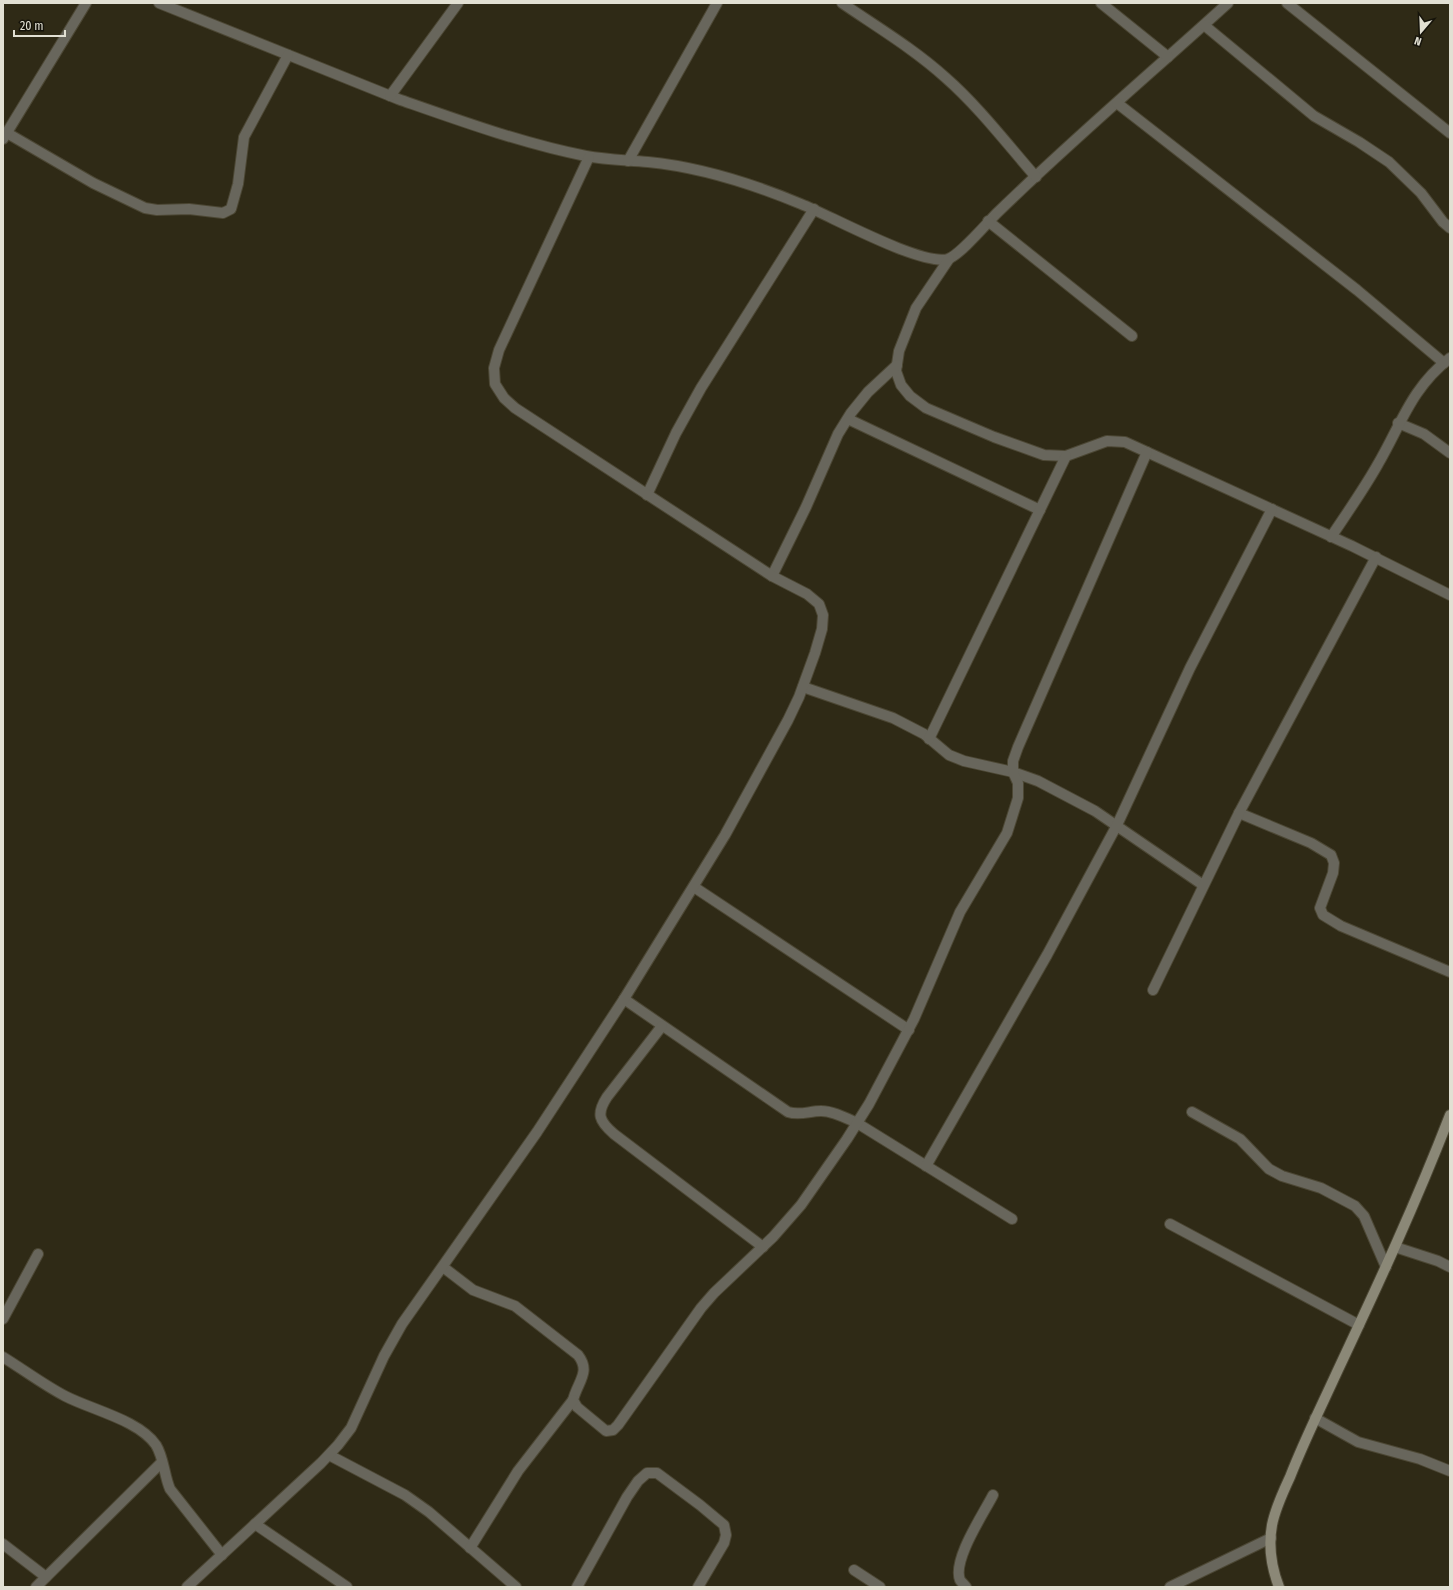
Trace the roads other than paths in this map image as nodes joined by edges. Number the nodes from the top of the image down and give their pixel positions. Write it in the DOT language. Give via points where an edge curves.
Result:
graph roads {
  1 [pos="86,3"];
  2 [pos="159,3"];
  3 [pos="458,3"];
  4 [pos="717,3"];
  5 [pos="842,3"];
  6 [pos="1101,3"];
  7 [pos="1228,3"];
  8 [pos="1287,3"];
  9 [pos="1204,25"];
  10 [pos="288,55"];
  11 [pos="1168,57"];
  12 [pos="390,96"];
  13 [pos="1117,103"];
  14 [pos="1450,132"];
  15 [pos="5,136"];
  16 [pos="588,157"];
  17 [pos="628,160"];
  18 [pos="1036,177"];
  19 [pos="814,209"];
  20 [pos="988,222"];
  21 [pos="1450,228"];
  22 [pos="949,258"];
  23 [pos="1132,336"];
  24 [pos="1447,361"];
  25 [pos="897,365"];
  26 [pos="848,418"];
  27 [pos="1398,423"];
  28 [pos="1147,452"];
  29 [pos="1450,453"];
  30 [pos="1066,456"];
  31 [pos="647,495"];
  32 [pos="1272,509"];
  33 [pos="1040,510"];
  34 [pos="1331,537"];
  35 [pos="1376,557"];
  36 [pos="772,576"];
  37 [pos="1450,595"];
  38 [pos="803,687"];
  39 [pos="929,739"];
  40 [pos="1013,772"];
  41 [pos="1239,814"];
  42 [pos="1117,825"];
  43 [pos="1203,885"];
  44 [pos="694,887"];
  45 [pos="1450,972"];
  46 [pos="1153,990"];
  47 [pos="624,999"];
  48 [pos="662,1026"];
  49 [pos="909,1030"];
  50 [pos="1192,1112"];
  51 [pos="1450,1115"];
  52 [pos="857,1123"];
  53 [pos="926,1166"];
  54 [pos="1012,1219"];
  55 [pos="1170,1224"];
  56 [pos="763,1247"];
  57 [pos="1395,1247"];
  58 [pos="38,1254"];
  59 [pos="443,1267"];
  60 [pos="1386,1267"];
  61 [pos="1450,1267"];
  62 [pos="3,1319"];
  63 [pos="1359,1325"];
  64 [pos="3,1357"];
  65 [pos="573,1400"];
  66 [pos="1316,1418"];
  67 [pos="329,1455"];
  68 [pos="162,1462"];
  69 [pos="1450,1471"];
  70 [pos="993,1495"];
  71 [pos="255,1524"];
  72 [pos="1271,1538"];
  73 [pos="3,1544"];
  74 [pos="470,1548"];
  75 [pos="222,1555"];
  76 [pos="854,1570"];
  77 [pos="46,1577"];
  78 [pos="36,1587"];
  79 [pos="187,1587"];
  80 [pos="347,1587"];
  81 [pos="516,1587"];
  82 [pos="577,1587"];
  83 [pos="698,1587"];
  84 [pos="880,1587"];
  85 [pos="966,1587"];
  86 [pos="1170,1587"];
  87 [pos="1279,1587"];
  1 -- 15 [label="street"];
  2 -- 10 [label="street"];
  3 -- 12 [label="street"];
  4 -- 17 [label="street"];
  5 -- 18 [label="street" via="946,77"];
  6 -- 11 [label="street"];
  7 -- 9 [label="street"];
  8 -- 14 [label="street"];
  9 -- 11 [label="street"];
  9 -- 21 [label="street" via="1314,116 1389,162 1421,193 1439,218"];
  10 -- 12 [label="street"];
  10 -- 15 [label="street" via="244,137 235,200 231,209 223,213 145,208"];
  11 -- 13 [label="street"];
  12 -- 16 [label="street"];
  13 -- 18 [label="street"];
  13 -- 24 [label="street"];
  16 -- 17 [label="street"];
  16 -- 31 [label="street" via="501,344 494,368 495,384 504,398 516,408"];
  17 -- 19 [label="street" via="685,168 740,182"];
  18 -- 20 [label="street"];
  19 -- 22 [label="street" via="911,253 931,258"];
  19 -- 31 [label="street" via="701,388 676,433"];
  20 -- 22 [label="street" via="965,246"];
  20 -- 23 [label="street"];
  22 -- 25 [label="street" via="916,308 899,351"];
  24 -- 27 [label="street" via="1414,397"];
  25 -- 26 [label="street" via="868,392"];
  25 -- 30 [label="street" via="896,371 901,385 910,396 926,408 1044,455"];
  26 -- 33 [label="street"];
  26 -- 36 [label="street" via="838,434"];
  27 -- 29 [label="street" via="1424,434"];
  27 -- 34 [label="street" via="1379,463"];
  28 -- 30 [label="street" via="1125,442 1107,442"];
  28 -- 32 [label="street"];
  28 -- 40 [label="street" via="1018,747"];
  30 -- 33 [label="street"];
  31 -- 36 [label="street"];
  32 -- 34 [label="street"];
  32 -- 42 [label="street" via="1190,668"];
  33 -- 39 [label="street"];
  34 -- 35 [label="street"];
  35 -- 37 [label="street"];
  35 -- 41 [label="street"];
  36 -- 38 [label="street" via="807,594 819,604 823,615 822,629"];
  38 -- 39 [label="street" via="893,718"];
  38 -- 44 [label="street" via="759,775"];
  39 -- 40 [label="street" via="949,754 964,760"];
  40 -- 42 [label="street" via="1076,800"];
  40 -- 49 [label="street" via="1018,783 1018,798 1007,833 960,912"];
  41 -- 43 [label="street"];
  41 -- 45 [label="street" via="1331,855 1334,863 1333,873 1320,908 1323,915 1341,926"];
  42 -- 43 [label="street"];
  42 -- 53 [label="street" via="1047,955"];
  43 -- 46 [label="street"];
  44 -- 47 [label="street"];
  44 -- 49 [label="street"];
  47 -- 48 [label="street"];
  47 -- 59 [label="street" via="537,1132"];
  48 -- 52 [label="street" via="788,1112 798,1115 822,1111"];
  48 -- 56 [label="street" via="600,1107 600,1118 614,1134"];
  49 -- 52 [label="street"];
  50 -- 60 [label="street" via="1240,1138 1269,1169 1282,1176 1321,1188 1355,1206 1364,1216"];
  51 -- 57 [label="main road"];
  52 -- 53 [label="street"];
  52 -- 56 [label="street" via="801,1205"];
  53 -- 54 [label="street"];
  55 -- 63 [label="street"];
  56 -- 65 [label="street" via="701,1308 613,1430 606,1431 590,1420"];
  57 -- 60 [label="main road"];
  57 -- 61 [label="street"];
  58 -- 62 [label="street"];
  59 -- 65 [label="street" via="472,1290 515,1306 578,1355 584,1363 585,1371"];
  59 -- 67 [label="street" via="394,1338 351,1428"];
  60 -- 63 [label="main road"];
  63 -- 66 [label="main road"];
  64 -- 68 [label="street" via="66,1396 146,1434 157,1446"];
  65 -- 74 [label="street" via="518,1471"];
  66 -- 69 [label="street" via="1358,1442 1420,1459"];
  66 -- 72 [label="main road" via="1284,1490"];
  67 -- 71 [label="street"];
  67 -- 74 [label="street" via="405,1495"];
  68 -- 75 [label="street" via="164,1477 170,1489"];
  68 -- 77 [label="street"];
  70 -- 85 [label="street" via="962,1557 960,1580"];
  71 -- 75 [label="street"];
  71 -- 80 [label="street"];
  72 -- 86 [label="street"];
  72 -- 87 [label="main road" via="1269,1548"];
  73 -- 77 [label="street"];
  74 -- 81 [label="street"];
  75 -- 79 [label="street"];
  76 -- 84 [label="street"];
  77 -- 78 [label="street"];
  82 -- 83 [label="street" via="638,1481 647,1473 657,1473 724,1525 724,1543"];
}
